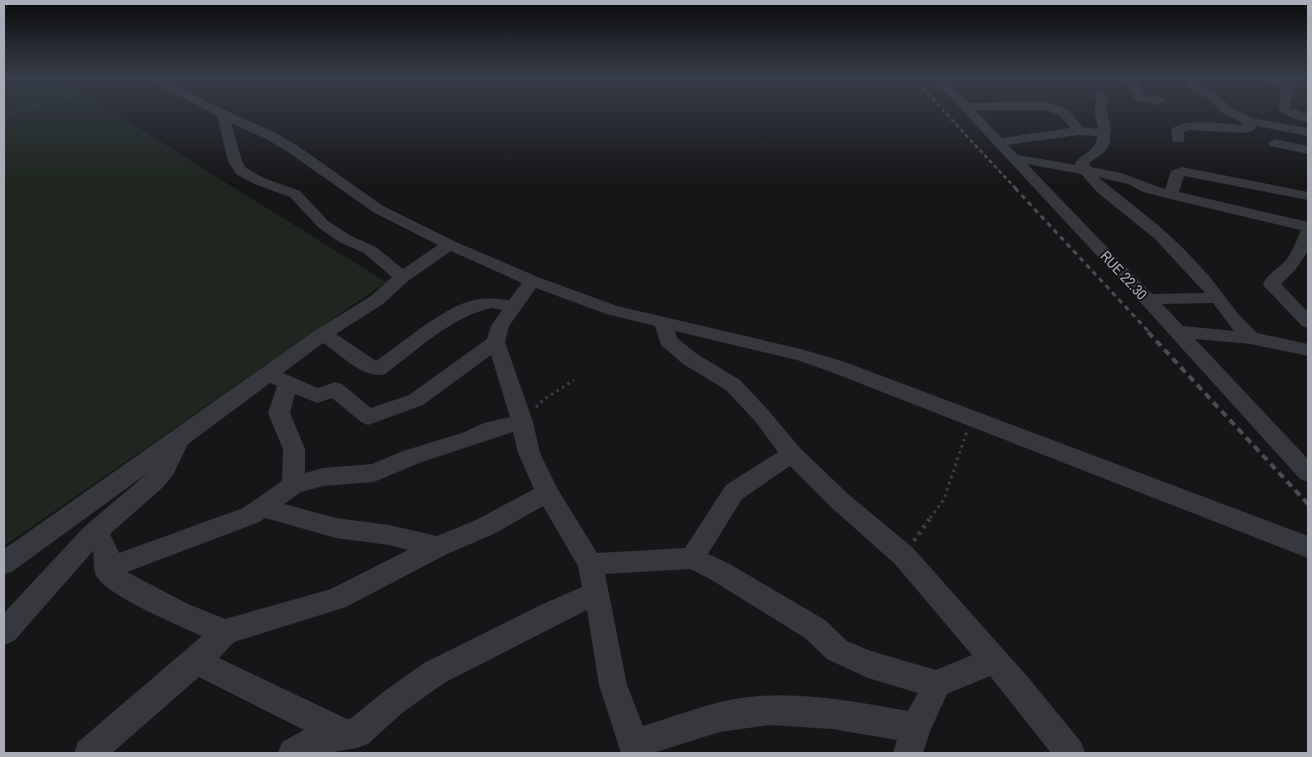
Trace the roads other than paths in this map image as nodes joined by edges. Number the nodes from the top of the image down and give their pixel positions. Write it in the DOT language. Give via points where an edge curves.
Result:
graph roads {
  1 [pos="971,113"];
  2 [pos="1064,113"];
  3 [pos="1101,113"];
  4 [pos="1234,113"];
  5 [pos="1292,113"];
  6 [pos="223,114"];
  7 [pos="1308,118"];
  8 [pos="1249,121"];
  9 [pos="1079,131"];
  10 [pos="1308,132"];
  11 [pos="1103,134"];
  12 [pos="1178,139"];
  13 [pos="1000,142"];
  14 [pos="1275,143"];
  15 [pos="1308,150"];
  16 [pos="1014,158"];
  17 [pos="1085,171"];
  18 [pos="1171,195"];
  19 [pos="1308,196"];
  20 [pos="1308,227"];
  21 [pos="1308,231"];
  22 [pos="450,245"];
  23 [pos="402,277"];
  24 [pos="532,280"];
  25 [pos="1218,298"];
  26 [pos="1147,299"];
  27 [pos="513,306"];
  28 [pos="1308,322"];
  29 [pos="664,323"];
  30 [pos="1178,332"];
  31 [pos="322,334"];
  32 [pos="1251,338"];
  33 [pos="496,342"];
  34 [pos="1308,350"];
  35 [pos="268,374"];
  36 [pos="288,384"];
  37 [pos="522,422"];
  38 [pos="179,439"];
  39 [pos="792,454"];
  40 [pos="1308,473"];
  41 [pos="294,485"];
  42 [pos="548,493"];
  43 [pos="263,508"];
  44 [pos="93,534"];
  45 [pos="438,547"];
  46 [pos="1308,547"];
  47 [pos="692,558"];
  48 [pos="4,562"];
  49 [pos="590,564"];
  50 [pos="106,569"];
  51 [pos="597,593"];
  52 [pos="4,632"];
  53 [pos="225,632"];
  54 [pos="196,662"];
  55 [pos="995,662"];
  56 [pos="937,684"];
  57 [pos="344,734"];
  58 [pos="912,741"];
  59 [pos="635,749"];
  60 [pos="89,753"];
  61 [pos="292,753"];
  62 [pos="1070,753"];
  1 -- 13 [label="street, RUE 22.30"];
  2 -- 9 [label="street"];
  3 -- 11 [label="street"];
  4 -- 8 [label="street"];
  5 -- 7 [label="street"];
  6 -- 22 [label="street" via="271,136 378,209"];
  6 -- 23 [label="street" via="241,171 295,194 323,224 370,250"];
  8 -- 10 [label="street"];
  8 -- 12 [label="street" via="1250,127 1246,129 1186,126 1177,130"];
  9 -- 11 [label="street"];
  9 -- 13 [label="street"];
  11 -- 17 [label="street" via="1104,145 1089,154 1082,163"];
  13 -- 16 [label="street, RUE 22.30"];
  14 -- 15 [label="street"];
  16 -- 17 [label="street"];
  16 -- 26 [label="street, RUE 22.30"];
  17 -- 18 [label="street" via="1127,179"];
  17 -- 25 [label="street" via="1150,226"];
  18 -- 19 [label="street" via="1176,174 1182,171"];
  18 -- 20 [label="street"];
  21 -- 28 [label="street" via="1306,241 1272,285"];
  22 -- 23 [label="street"];
  22 -- 24 [label="street"];
  23 -- 31 [label="street" via="377,300"];
  24 -- 27 [label="street"];
  24 -- 29 [label="street" via="612,310"];
  25 -- 26 [label="street"];
  25 -- 32 [label="street"];
  26 -- 30 [label="street, RUE 22.30"];
  27 -- 31 [label="street" via="492,302 470,307 378,369"];
  27 -- 33 [label="street" via="500,326"];
  29 -- 39 [label="street" via="668,341 690,359 733,385"];
  29 -- 46 [label="street" via="801,355"];
  30 -- 32 [label="street"];
  30 -- 40 [label="street, RUE 22.30"];
  31 -- 35 [label="street"];
  32 -- 34 [label="street"];
  33 -- 36 [label="street" via="416,400 368,417 335,389 317,396"];
  33 -- 37 [label="street"];
  35 -- 36 [label="street"];
  35 -- 38 [label="street"];
  36 -- 41 [label="street" via="279,412 294,449"];
  37 -- 41 [label="street" via="492,429 374,473 338,475"];
  37 -- 42 [label="street" via="529,453"];
  38 -- 44 [label="street" via="165,469 154,482"];
  38 -- 48 [label="street"];
  39 -- 47 [label="street" via="734,492"];
  39 -- 55 [label="street" via="904,556"];
  41 -- 43 [label="street"];
  42 -- 45 [label="street" via="485,527"];
  42 -- 49 [label="street"];
  43 -- 45 [label="street" via="336,528 389,535"];
  43 -- 50 [label="street"];
  44 -- 50 [label="street" via="104,544"];
  44 -- 52 [label="street"];
  45 -- 53 [label="street" via="337,599"];
  47 -- 49 [label="street"];
  47 -- 56 [label="street" via="815,629 837,650 868,664"];
  49 -- 51 [label="street"];
  50 -- 53 [label="street" via="113,578 177,612"];
  51 -- 57 [label="street" via="434,674 392,703 357,733"];
  51 -- 59 [label="street" via="613,685"];
  53 -- 54 [label="street"];
  54 -- 57 [label="street"];
  54 -- 60 [label="street"];
  55 -- 56 [label="street"];
  55 -- 62 [label="street"];
  56 -- 58 [label="street"];
  57 -- 61 [label="street" via="316,740"];
  58 -- 59 [label="street" via="839,714 798,710 748,712 706,722"];
}
